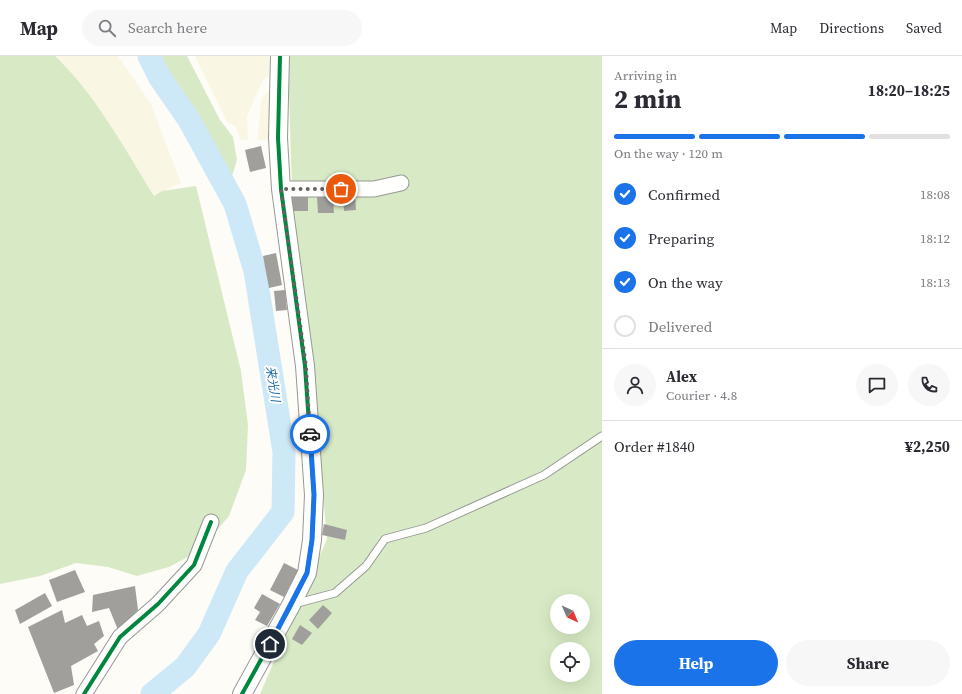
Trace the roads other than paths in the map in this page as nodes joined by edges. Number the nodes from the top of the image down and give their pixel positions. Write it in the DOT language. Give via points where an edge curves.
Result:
graph roads {
  1 [pos="280,56"];
  2 [pos="401,184"];
  3 [pos="281,189"];
  4 [pos="602,436"];
  5 [pos="211,522"];
  6 [pos="292,604"];
  7 [pos="84,694"];
  8 [pos="242,694"];
  1 -- 3 [label="street" via="278,138"];
  2 -- 3 [label="street" via="374,189"];
  3 -- 6 [label="street" via="306,366 314,495 312,540 307,573"];
  4 -- 6 [label="lane" via="544,475 426,528 385,539 366,566 335,593"];
  5 -- 7 [label="street" via="194,565 158,604 120,637"];
  6 -- 8 [label="street"];
}
